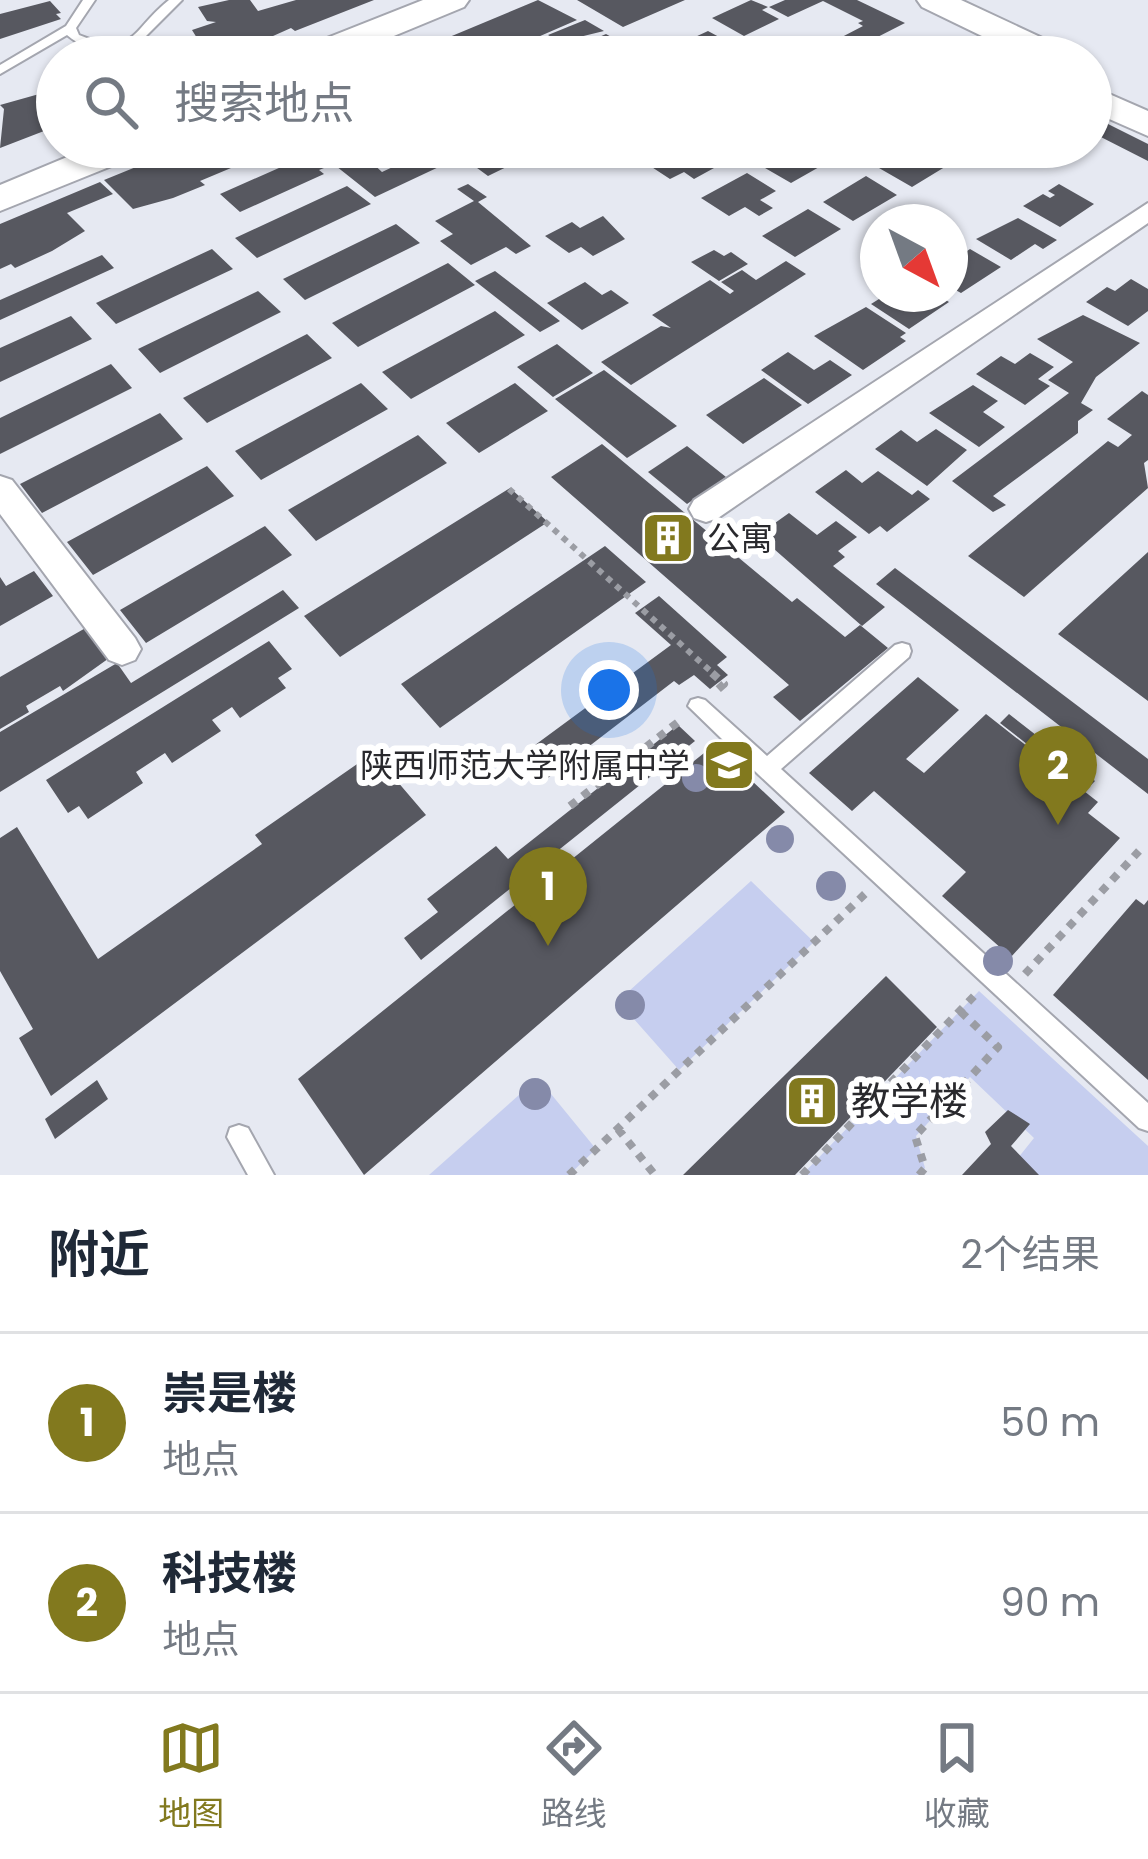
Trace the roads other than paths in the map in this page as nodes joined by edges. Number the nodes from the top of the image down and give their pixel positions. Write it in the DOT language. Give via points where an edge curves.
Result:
graph roads {
  1 [pos="89,0"];
  2 [pos="176,0"];
  3 [pos="452,0"];
  4 [pos="481,0"];
  5 [pos="892,0"];
  6 [pos="934,0"];
  7 [pos="70,28"];
  8 [pos="57,36"];
  9 [pos="74,36"];
  10 [pos="144,36"];
  11 [pos="364,36"];
  12 [pos="394,36"];
  13 [pos="966,36"];
  14 [pos="1009,36"];
  15 [pos="36,48"];
  16 [pos="0,70"];
  17 [pos="1112,85"];
  18 [pos="1148,103"];
  19 [pos="1112,107"];
  20 [pos="1148,125"];
  21 [pos="36,168"];
  22 [pos="75,168"];
  23 [pos="0,182"];
  24 [pos="0,199"];
  25 [pos="1148,211"];
  26 [pos="0,489"];
  27 [pos="706,508"];
  28 [pos="122,649"];
  29 [pos="902,650"];
  30 [pos="698,706"];
  31 [pos="766,769"];
  32 [pos="1148,1119"];
  33 [pos="238,1137"];
  34 [pos="262,1175"];
  1 -- 7 [label="lane"];
  2 -- 10 [label="lane"];
  3 -- 11 [label="main road"];
  4 -- 12 [label="main road"];
  5 -- 13 [label="main road"];
  6 -- 14 [label="main road"];
  7 -- 8 [label="lane"];
  7 -- 9 [label="lane"];
  15 -- 16 [label="lane"];
  17 -- 18 [label="main road"];
  19 -- 20 [label="main road"];
  21 -- 23 [label="main road"];
  22 -- 24 [label="main road"];
  25 -- 27 [label="street"];
  26 -- 28 [label="street"];
  29 -- 31 [label="lane"];
  30 -- 31 [label="lane"];
  31 -- 32 [label="lane"];
  33 -- 34 [label="lane"];
}
